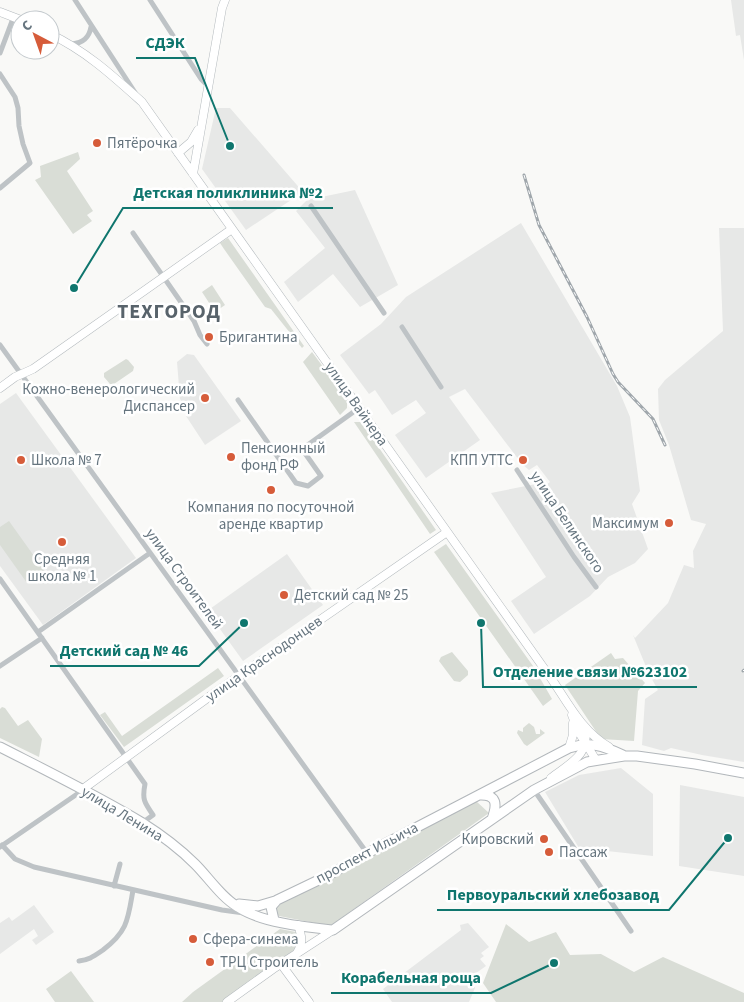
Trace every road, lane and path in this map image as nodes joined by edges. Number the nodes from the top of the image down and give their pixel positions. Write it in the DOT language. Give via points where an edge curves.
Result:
graph roads {
  1 [pos="75,0"];
  2 [pos="150,0"];
  3 [pos="225,0"];
  4 [pos="91,26"];
  5 [pos="10,34"];
  6 [pos="60,39"];
  7 [pos="72,44"];
  8 [pos="0,53"];
  9 [pos="0,74"];
  10 [pos="208,86"];
  11 [pos="142,102"];
  12 [pos="201,126"];
  13 [pos="178,153"];
  14 [pos="193,174"];
  15 [pos="0,188"];
  16 [pos="311,206"];
  17 [pos="232,229"];
  18 [pos="133,233"];
  19 [pos="163,277"];
  20 [pos="384,313"];
  21 [pos="402,327"];
  22 [pos="0,344"];
  23 [pos="207,344"];
  24 [pos="22,374"];
  25 [pos="441,387"];
  26 [pos="0,388"];
  27 [pos="238,400"];
  28 [pos="359,408"];
  29 [pos="517,470"];
  30 [pos="446,532"];
  31 [pos="150,553"];
  32 [pos="0,579"];
  33 [pos="596,587"];
  34 [pos="38,632"];
  35 [pos="42,638"];
  36 [pos="0,666"];
  37 [pos="239,676"];
  38 [pos="571,709"];
  39 [pos="583,726"];
  40 [pos="586,744"];
  41 [pos="0,748"];
  42 [pos="569,748"];
  43 [pos="624,756"];
  44 [pos="127,757"];
  45 [pos="596,760"];
  46 [pos="744,773"];
  47 [pos="537,788"];
  48 [pos="83,789"];
  49 [pos="478,795"];
  50 [pos="492,819"];
  51 [pos="142,822"];
  52 [pos="1,846"];
  53 [pos="367,853"];
  54 [pos="120,864"];
  55 [pos="114,886"];
  56 [pos="134,890"];
  57 [pos="229,900"];
  58 [pos="277,900"];
  59 [pos="251,914"];
  60 [pos="274,920"];
  61 [pos="298,926"];
  62 [pos="333,930"];
  63 [pos="632,931"];
  64 [pos="297,953"];
  65 [pos="79,962"];
  66 [pos="281,964"];
  67 [pos="227,1002"];
  68 [pos="309,1002"];
  1 -- 4 [label="street, улица Вайнера"];
  2 -- 10 [label="street"];
  3 -- 10 [label="main road"];
  4 -- 7 [label="street" via="85,40"];
  4 -- 11 [label="street, улица Вайнера"];
  5 -- 8 [label="street"];
  6 -- 7 [label="main road, улица Вайнера"];
  7 -- 11 [label="main road, улица Вайнера"];
  9 -- 15 [label="street" via="15,97 23,144 30,163"];
  10 -- 12 [label="main road"];
  11 -- 13 [label="main road, улица Вайнера"];
  12 -- 13 [label="main road" via="191,142"];
  12 -- 14 [label="main road"];
  13 -- 14 [label="main road, улица Вайнера"];
  14 -- 17 [label="main road, улица Вайнера"];
  16 -- 20 [label="street"];
  17 -- 19 [label="main road"];
  17 -- 28 [label="main road, улица Вайнера"];
  18 -- 19 [label="street"];
  19 -- 23 [label="street"];
  19 -- 24 [label="main road" via="33,370"];
  21 -- 25 [label="street"];
  22 -- 24 [label="street, улица Строителей"];
  24 -- 26 [label="main road"];
  24 -- 31 [label="street, улица Строителей"];
  27 -- 28 [label="street" via="296,483 308,486 321,476 302,449"];
  28 -- 30 [label="main road, улица Вайнера"];
  29 -- 33 [label="street, улица Белинского"];
  30 -- 37 [label="main road, улица Краснодонцев"];
  30 -- 38 [label="main road, улица Вайнера"];
  31 -- 34 [label="street"];
  31 -- 37 [label="street, улица Строителей"];
  32 -- 34 [label="street"];
  34 -- 35 [label="street"];
  35 -- 36 [label="street"];
  35 -- 44 [label="street"];
  37 -- 44 [label="main road, улица Краснодонцев"];
  37 -- 53 [label="street, улица Строителей"];
  38 -- 39 [label="main road, улица Вайнера"];
  38 -- 40 [label="main road, улица Вайнера"];
  38 -- 42 [label="main road" via="573,736"];
  39 -- 40 [label="main road"];
  39 -- 43 [label="main road, улица Вайнера" via="597,740"];
  40 -- 42 [label="main road, проспект Ильича"];
  40 -- 43 [label="main road, проспект Ильича" via="602,746"];
  40 -- 45 [label="main road, улица Вайнера"];
  40 -- 47 [label="main road" via="580,756"];
  41 -- 48 [label="main road, улица Ленина"];
  42 -- 49 [label="main road, проспект Ильича"];
  43 -- 45 [label="main road"];
  43 -- 46 [label="main road"];
  44 -- 48 [label="main road, улица Краснодонцев"];
  44 -- 51 [label="street" via="145,784 142,796 153,815"];
  45 -- 47 [label="main road"];
  47 -- 50 [label="main road"];
  47 -- 63 [label="street"];
  48 -- 51 [label="main road, улица Ленина"];
  48 -- 52 [label="street"];
  49 -- 50 [label="main road" via="495,801"];
  49 -- 53 [label="main road, проспект Ильича"];
  50 -- 62 [label="main road"];
  51 -- 57 [label="main road, улица Ленина" via="182,852"];
  52 -- 55 [label="street, улица Ленина" via="15,859 34,867"];
  53 -- 58 [label="main road, проспект Ильича"];
  54 -- 55 [label="street"];
  55 -- 56 [label="street, улица Ленина"];
  56 -- 59 [label="street, улица Ленина"];
  56 -- 65 [label="street" via="124,929 90,960"];
  57 -- 58 [label="main road" via="263,906"];
  57 -- 59 [label="main road, улица Ленина"];
  58 -- 60 [label="main road" via="270,907"];
  59 -- 60 [label="main road, улица Ленина"];
  60 -- 61 [label="main road, улица Ленина"];
  61 -- 62 [label="main road, улица Ленина"];
  61 -- 64 [label="main road" via="302,936"];
  62 -- 64 [label="main road"];
  64 -- 66 [label="main road"];
  66 -- 67 [label="main road"];
  66 -- 68 [label="main road"];
}
